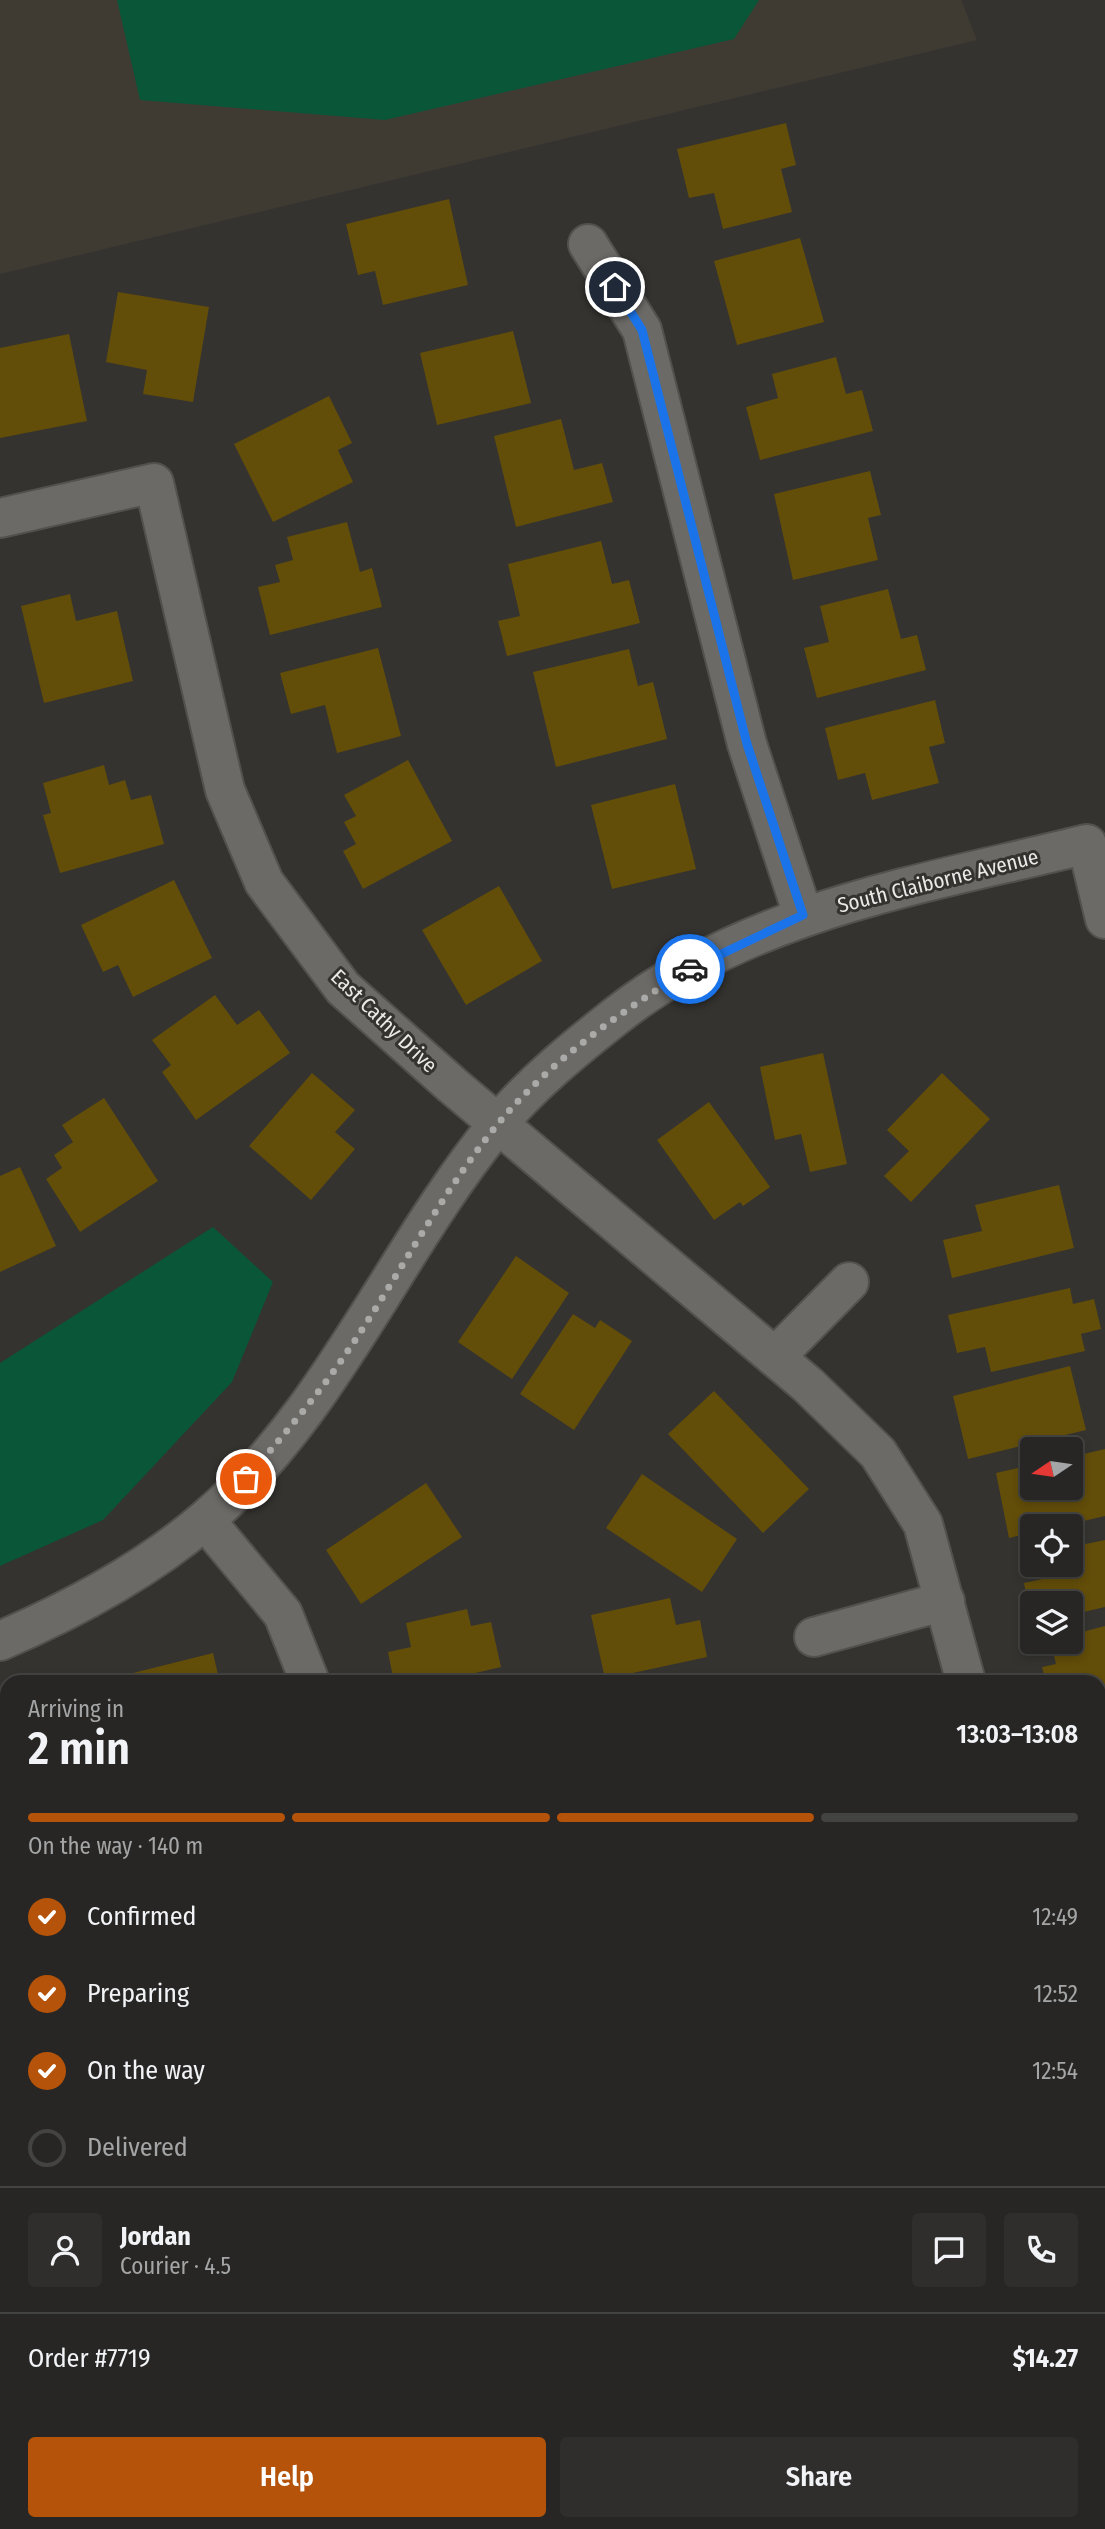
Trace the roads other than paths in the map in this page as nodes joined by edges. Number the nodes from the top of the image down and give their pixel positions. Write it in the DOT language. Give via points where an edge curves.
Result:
graph roads {
  1 [pos="588,244"];
  2 [pos="0,518"];
  3 [pos="803,915"];
  4 [pos="1105,919"];
  5 [pos="498,1124"];
  6 [pos="849,1282"];
  7 [pos="775,1357"];
  8 [pos="205,1520"];
  9 [pos="945,1601"];
  10 [pos="814,1637"];
  11 [pos="0,1642"];
  12 [pos="307,1675"];
  13 [pos="964,1675"];
  1 -- 3 [label="street" via="642,330 747,744"];
  2 -- 5 [label="street, East Cathy Drive" via="154,483 225,790 264,882 343,988"];
  3 -- 4 [label="street, South Claiborne Avenue" via="1087,844"];
  3 -- 5 [label="street, South Claiborne Avenue" via="691,968 619,1013 563,1059"];
  5 -- 7 [label="street, East Cathy Drive"];
  5 -- 8 [label="street, South Claiborne Avenue" via="345,1354 264,1458"];
  6 -- 7 [label="street"];
  7 -- 9 [label="street, East Cathy Drive" via="878,1453 923,1524"];
  8 -- 11 [label="street, South Claiborne Avenue" via="126,1577 65,1613"];
  8 -- 12 [label="street" via="283,1614"];
  9 -- 10 [label="street"];
  9 -- 13 [label="street, East Cathy Drive"];
}
